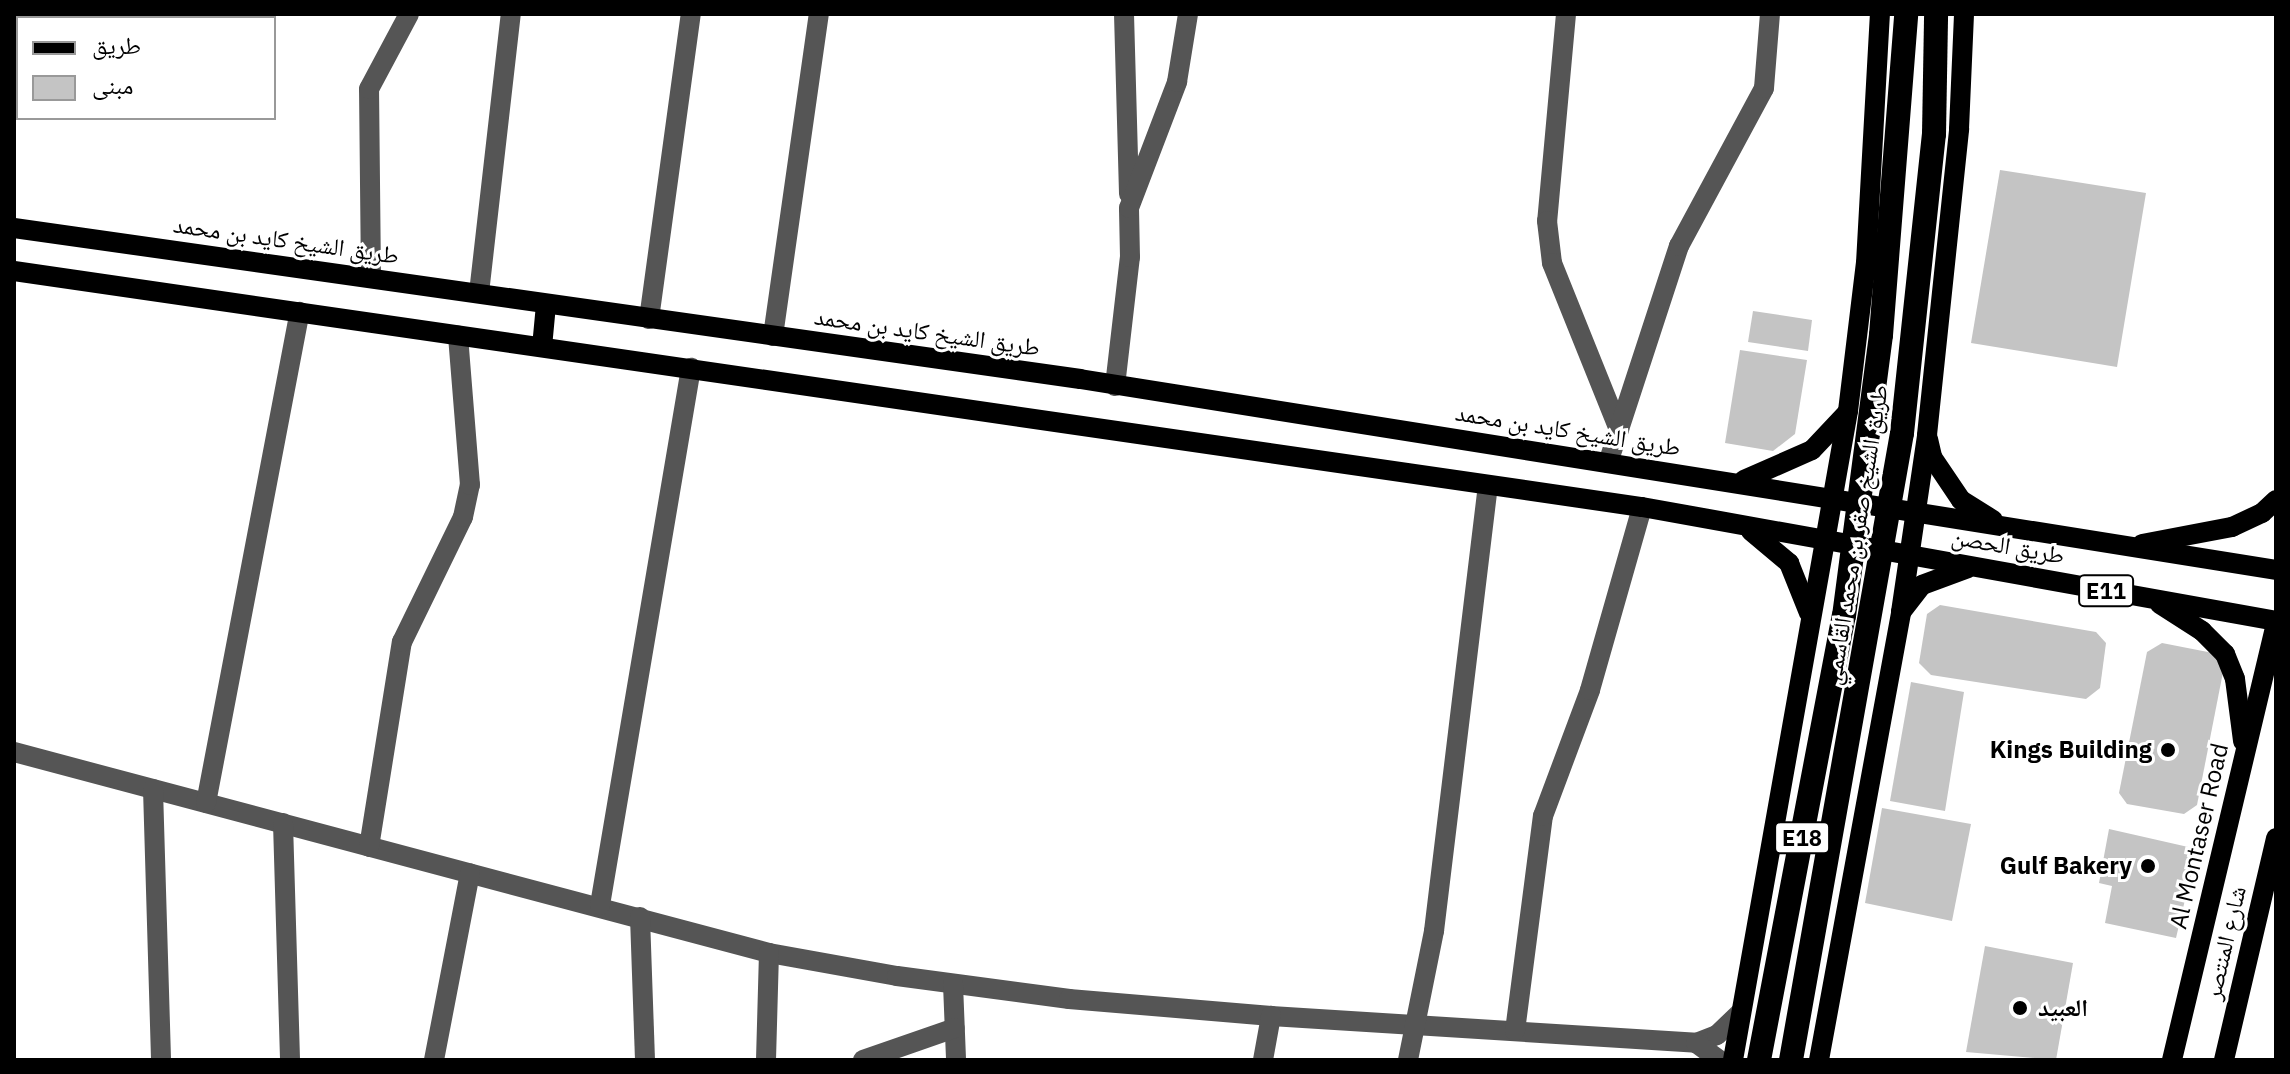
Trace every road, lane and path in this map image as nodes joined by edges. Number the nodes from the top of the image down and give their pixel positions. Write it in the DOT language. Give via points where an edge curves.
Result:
graph roads {
  1 [pos="409,14"];
  2 [pos="511,14"];
  3 [pos="691,14"];
  4 [pos="819,14"];
  5 [pos="1124,14"];
  6 [pos="1188,14"];
  7 [pos="1566,14"];
  8 [pos="1770,14"];
  9 [pos="1880,14"];
  10 [pos="1906,14"];
  11 [pos="1936,14"];
  12 [pos="1964,14"];
  13 [pos="1129,208"];
  14 [pos="14,228"];
  15 [pos="14,271"];
  16 [pos="371,278"];
  17 [pos="479,293"];
  18 [pos="546,305"];
  19 [pos="300,312"];
  20 [pos="649,319"];
  21 [pos="458,335"];
  22 [pos="773,336"];
  23 [pos="542,347"];
  24 [pos="691,368"];
  25 [pos="1115,386"];
  26 [pos="1848,411"];
  27 [pos="1619,430"];
  28 [pos="1915,434"];
  29 [pos="1608,463"];
  30 [pos="1739,481"];
  31 [pos="1488,485"];
  32 [pos="1832,496"];
  33 [pos="2276,500"];
  34 [pos="1642,507"];
  35 [pos="1915,510"];
  36 [pos="2000,524"];
  37 [pos="1740,526"];
  38 [pos="1824,540"];
  39 [pos="2129,546"];
  40 [pos="1909,555"];
  41 [pos="1973,567"];
  42 [pos="2276,570"];
  43 [pos="2154,599"];
  44 [pos="1901,612"];
  45 [pos="1811,622"];
  46 [pos="2276,622"];
  47 [pos="14,752"];
  48 [pos="2245,756"];
  49 [pos="153,789"];
  50 [pos="206,803"];
  51 [pos="283,823"];
  52 [pos="2276,838"];
  53 [pos="369,847"];
  54 [pos="470,873"];
  55 [pos="600,905"];
  56 [pos="640,917"];
  57 [pos="769,953"];
  58 [pos="953,984"];
  59 [pos="1741,1012"];
  60 [pos="1271,1016"];
  61 [pos="1414,1024"];
  62 [pos="955,1028"];
  63 [pos="1515,1031"];
  64 [pos="1696,1043"];
  65 [pos="161,1060"];
  66 [pos="290,1060"];
  67 [pos="434,1060"];
  68 [pos="645,1060"];
  69 [pos="766,1060"];
  70 [pos="863,1060"];
  71 [pos="956,1060"];
  72 [pos="1263,1060"];
  73 [pos="1408,1060"];
  74 [pos="1719,1060"];
  75 [pos="1733,1060"];
  76 [pos="1759,1060"];
  77 [pos="1791,1060"];
  78 [pos="1819,1060"];
  79 [pos="2172,1060"];
  80 [pos="2224,1060"];
  1 -- 16 [label="street" via="369,89"];
  2 -- 17 [label="street"];
  3 -- 20 [label="street"];
  4 -- 22 [label="street"];
  5 -- 13 [label="street"];
  6 -- 13 [label="street" via="1177,82"];
  7 -- 27 [label="street" via="1547,221 1552,263"];
  8 -- 27 [label="street" via="1764,88 1679,246"];
  9 -- 26 [label="main road" via="1866,263"];
  10 -- 76 [label="highway, طريق الشيخ صقر بن محمد القاسمي / E18" via="1870,427 1844,616"];
  11 -- 28 [label="highway, طريق الشيخ صقر بن محمد القاسمي / E18"];
  12 -- 28 [label="main road" via="1959,129"];
  13 -- 25 [label="street" via="1130,257"];
  14 -- 16 [label="main road, طريق الشيخ كايد بن محمد"];
  15 -- 19 [label="main road"];
  16 -- 17 [label="main road, طريق الشيخ كايد بن محمد"];
  17 -- 18 [label="main road, طريق الشيخ كايد بن محمد"];
  18 -- 20 [label="main road, طريق الشيخ كايد بن محمد"];
  18 -- 23 [label="main road"];
  19 -- 21 [label="main road"];
  19 -- 50 [label="street"];
  20 -- 22 [label="main road, طريق الشيخ كايد بن محمد"];
  21 -- 23 [label="main road"];
  21 -- 53 [label="street" via="470,485 463,517 402,642"];
  22 -- 25 [label="main road, طريق الشيخ كايد بن محمد"];
  23 -- 24 [label="main road"];
  24 -- 31 [label="main road"];
  24 -- 55 [label="street"];
  25 -- 29 [label="main road, طريق الشيخ كايد بن محمد"];
  26 -- 30 [label="main road" via="1812,450 1765,475"];
  26 -- 32 [label="main road"];
  27 -- 29 [label="street"];
  28 -- 35 [label="main road"];
  28 -- 36 [label="main road" via="1961,500"];
  28 -- 77 [label="highway, طريق الشيخ صقر بن محمد القاسمي / E18" via="1872,623"];
  29 -- 30 [label="main road, طريق الشيخ كايد بن محمد"];
  30 -- 32 [label="main road, طريق الشيخ كايد بن محمد"];
  31 -- 34 [label="main road"];
  31 -- 61 [label="street" via="1434,931"];
  32 -- 35 [label="main road, طريق الحصن / E11"];
  32 -- 38 [label="main road"];
  33 -- 39 [label="main road" via="2232,527"];
  34 -- 37 [label="main road"];
  34 -- 63 [label="street" via="1590,690 1543,816"];
  35 -- 36 [label="main road, طريق الحصن / E11"];
  35 -- 40 [label="main road"];
  36 -- 39 [label="main road, طريق الحصن / E11"];
  37 -- 38 [label="main road"];
  37 -- 45 [label="main road" via="1759,535 1789,563"];
  38 -- 40 [label="main road, طريق الحصن / E11"];
  38 -- 45 [label="main road"];
  39 -- 42 [label="main road, طريق الحصن / E11"];
  40 -- 41 [label="main road, طريق الحصن / E11"];
  40 -- 44 [label="main road"];
  41 -- 43 [label="main road, طريق الحصن / E11"];
  41 -- 44 [label="main road" via="1922,585"];
  43 -- 46 [label="main road, طريق الحصن / E11"];
  43 -- 48 [label="main road" via="2202,631 2225,654 2235,679"];
  44 -- 78 [label="main road"];
  45 -- 59 [label="main road"];
  46 -- 48 [label="main road, Al Montaser Road"];
  47 -- 49 [label="street"];
  48 -- 79 [label="main road, Al Montaser Road"];
  49 -- 50 [label="street"];
  49 -- 65 [label="street"];
  50 -- 51 [label="street"];
  51 -- 53 [label="street"];
  51 -- 66 [label="street"];
  52 -- 80 [label="main road, شارع المنتصر"];
  53 -- 54 [label="street"];
  54 -- 55 [label="street"];
  54 -- 67 [label="street"];
  55 -- 56 [label="street"];
  56 -- 57 [label="street"];
  56 -- 68 [label="street"];
  57 -- 58 [label="street"];
  57 -- 69 [label="street"];
  58 -- 60 [label="street"];
  58 -- 62 [label="street"];
  59 -- 64 [label="street" via="1717,1035"];
  59 -- 75 [label="main road"];
  60 -- 61 [label="street"];
  60 -- 72 [label="street"];
  61 -- 63 [label="street"];
  61 -- 73 [label="street"];
  62 -- 70 [label="street"];
  62 -- 71 [label="street"];
  63 -- 64 [label="street"];
  64 -- 74 [label="street"];
}
